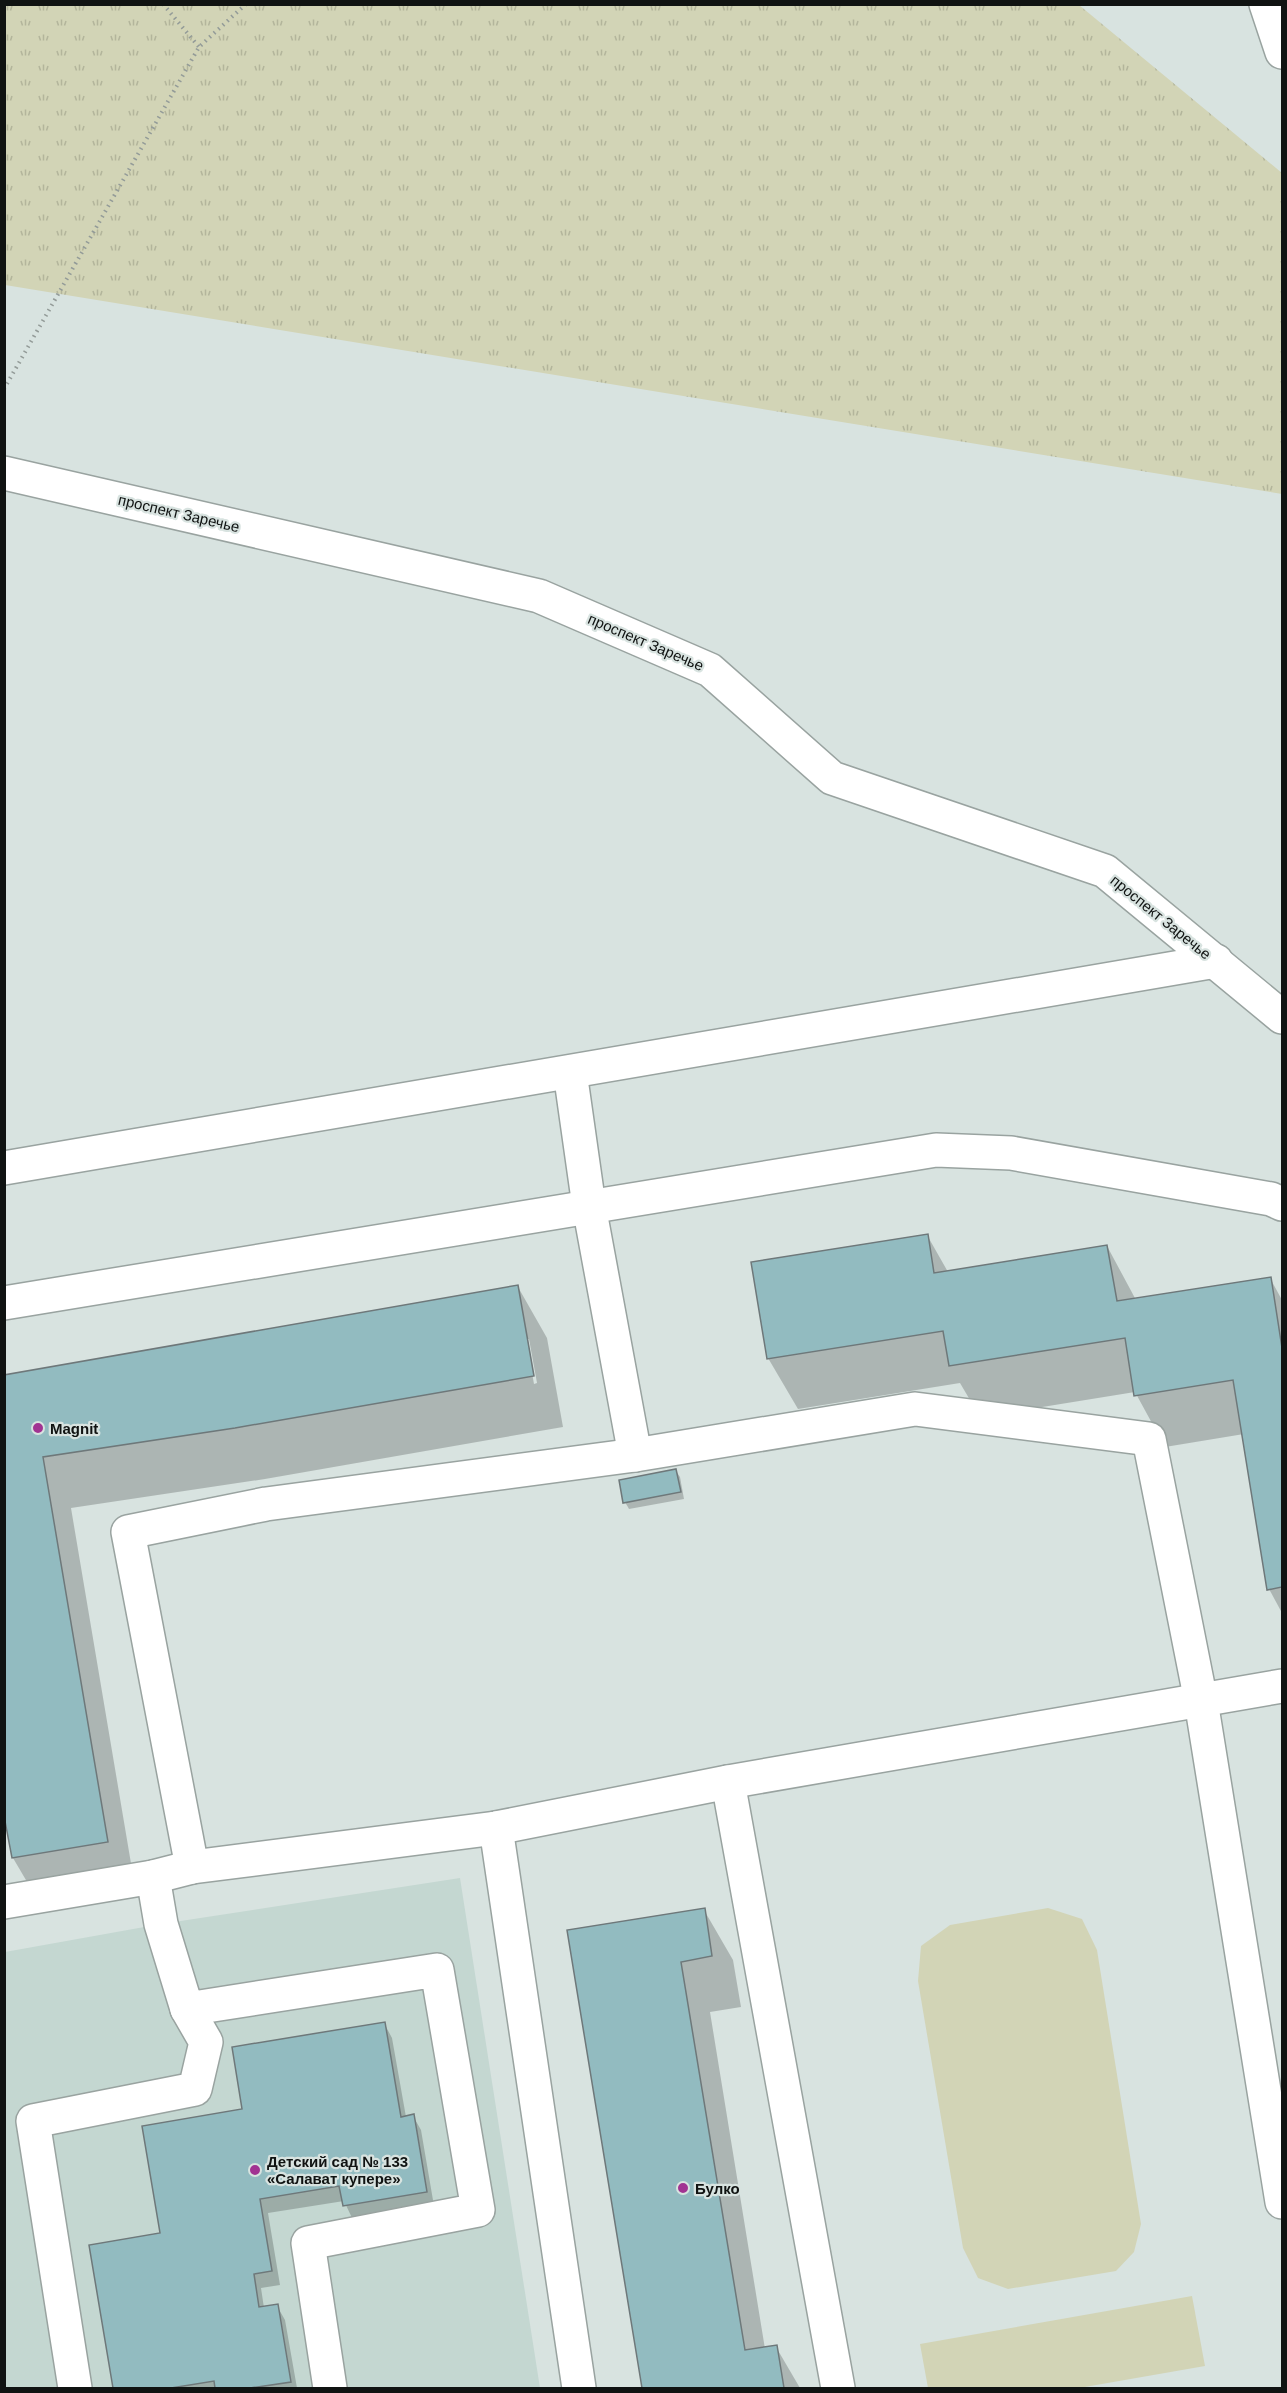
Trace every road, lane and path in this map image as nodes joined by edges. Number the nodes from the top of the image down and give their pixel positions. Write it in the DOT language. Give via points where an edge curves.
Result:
graph roads {
  1 [pos="163,4"];
  2 [pos="246,4"];
  3 [pos="1266,4"];
  4 [pos="199,47"];
  5 [pos="1282,52"];
  6 [pos="4,389"];
  7 [pos="4,473"];
  8 [pos="1216,961"];
  9 [pos="1282,1017"];
  10 [pos="570,1072"];
  11 [pos="4,1168"];
  12 [pos="1282,1204"];
  13 [pos="589,1206"];
  14 [pos="4,1303"];
  15 [pos="635,1455"];
  16 [pos="1282,1686"];
  17 [pos="1202,1701"];
  18 [pos="728,1782"];
  19 [pos="496,1828"];
  20 [pos="192,1867"];
  21 [pos="153,1877"];
  22 [pos="4,1902"];
  23 [pos="187,2009"];
  24 [pos="1282,2202"];
  25 [pos="75,2388"];
  26 [pos="330,2388"];
  27 [pos="579,2388"];
  28 [pos="838,2388"];
  1 -- 4 [label="path"];
  2 -- 4 [label="path"];
  3 -- 5 [label="street"];
  4 -- 6 [label="path"];
  7 -- 8 [label="street, проспект Заречье" via="539,596 710,670 832,778 1106,872"];
  8 -- 9 [label="street, проспект Заречье"];
  8 -- 10 [label="street"];
  10 -- 11 [label="street"];
  10 -- 13 [label="street"];
  12 -- 13 [label="street" via="1011,1153 936,1150"];
  13 -- 14 [label="street"];
  13 -- 15 [label="street"];
  15 -- 17 [label="street" via="915,1409 1149,1439"];
  15 -- 20 [label="street" via="266,1504 128,1532"];
  16 -- 17 [label="street"];
  17 -- 18 [label="street"];
  17 -- 24 [label="street"];
  18 -- 19 [label="street"];
  18 -- 28 [label="street"];
  19 -- 20 [label="street"];
  19 -- 27 [label="street"];
  20 -- 21 [label="street"];
  21 -- 22 [label="street"];
  21 -- 23 [label="street" via="161,1924"];
  23 -- 25 [label="street" via="206,2042 195,2089 33,2121"];
  23 -- 26 [label="street" via="437,1970 478,2210 308,2243"];
}
